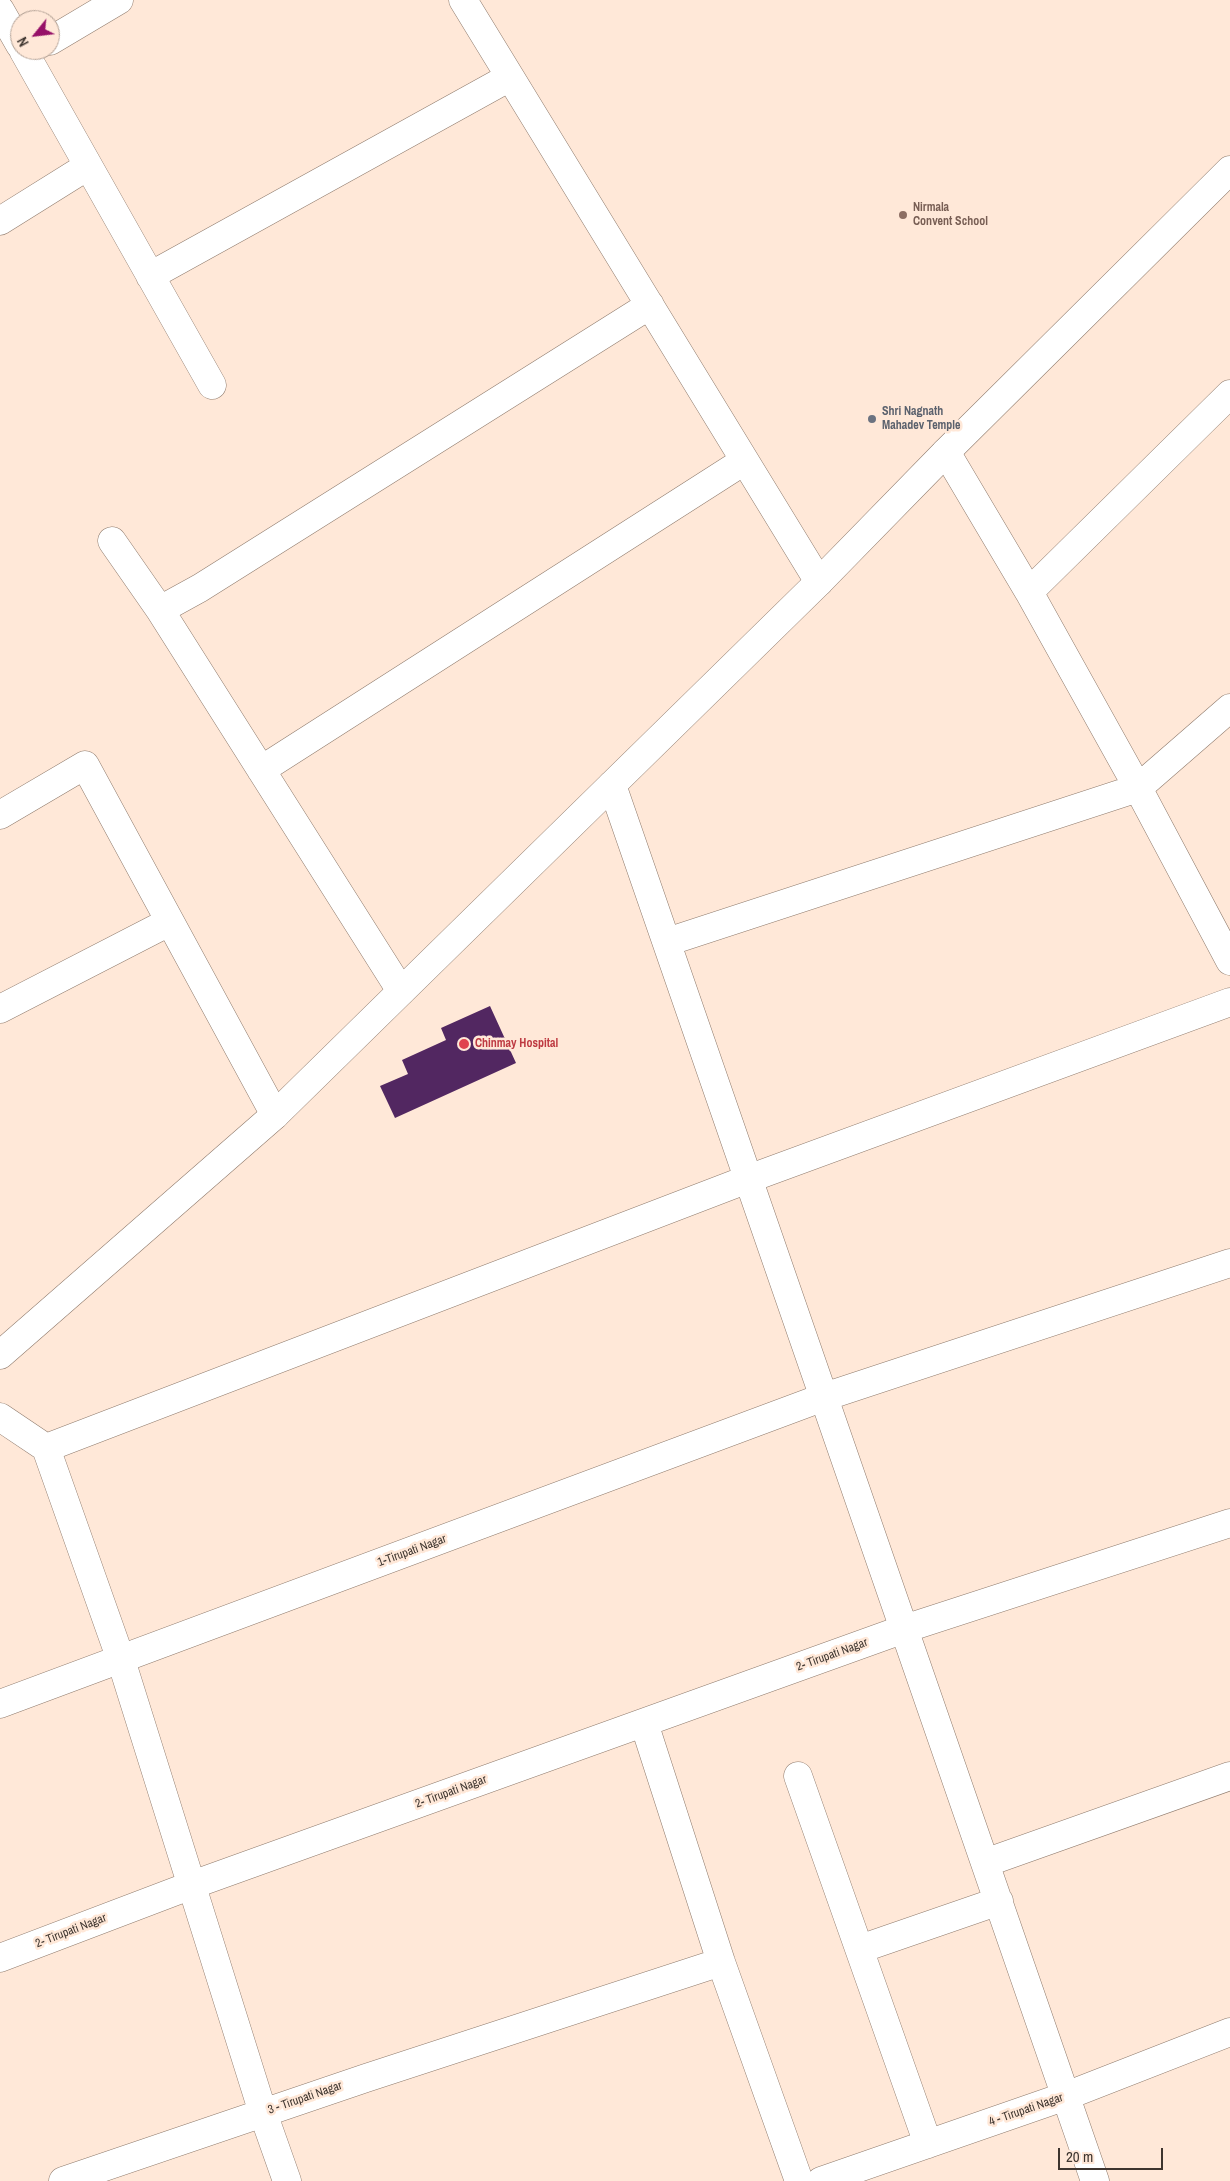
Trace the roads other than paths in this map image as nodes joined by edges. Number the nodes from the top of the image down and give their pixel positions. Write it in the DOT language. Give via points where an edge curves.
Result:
graph roads {
  1 [pos="120,0"];
  2 [pos="463,0"];
  3 [pos="0,10"];
  4 [pos="10,25"];
  5 [pos="60,35"];
  6 [pos="31,60"];
  7 [pos="510,77"];
  8 [pos="88,166"];
  9 [pos="1230,170"];
  10 [pos="0,221"];
  11 [pos="150,276"];
  12 [pos="650,305"];
  13 [pos="212,385"];
  14 [pos="1230,394"];
  15 [pos="946,452"];
  16 [pos="744,460"];
  17 [pos="112,540"];
  18 [pos="819,582"];
  19 [pos="1029,592"];
  20 [pos="160,610"];
  21 [pos="1230,708"];
  22 [pos="261,770"];
  23 [pos="612,785"];
  24 [pos="1138,788"];
  25 [pos="0,815"];
  26 [pos="169,922"];
  27 [pos="667,942"];
  28 [pos="1230,961"];
  29 [pos="401,991"];
  30 [pos="1230,1002"];
  31 [pos="0,1009"];
  32 [pos="274,1115"];
  33 [pos="748,1179"];
  34 [pos="1230,1263"];
  35 [pos="0,1355"];
  36 [pos="824,1397"];
  37 [pos="0,1417"];
  38 [pos="46,1448"];
  39 [pos="1226,1531"];
  40 [pos="904,1629"];
  41 [pos="121,1660"];
  42 [pos="0,1704"];
  43 [pos="644,1723"];
  44 [pos="798,1776"];
  45 [pos="1230,1776"];
  46 [pos="985,1863"];
  47 [pos="192,1885"];
  48 [pos="998,1901"];
  49 [pos="860,1949"];
  50 [pos="0,1958"];
  51 [pos="721,1962"];
  52 [pos="1230,2032"];
  53 [pos="1066,2096"];
  54 [pos="263,2112"];
  55 [pos="928,2144"];
  56 [pos="63,2181"];
  57 [pos="287,2181"];
  58 [pos="799,2181"];
  59 [pos="821,2181"];
  60 [pos="1095,2181"];
  1 -- 5 [label="street"];
  2 -- 7 [label="street"];
  3 -- 4 [label="street"];
  6 -- 8 [label="street"];
  7 -- 11 [label="street"];
  7 -- 12 [label="street"];
  8 -- 10 [label="street"];
  8 -- 11 [label="street"];
  9 -- 15 [label="street"];
  11 -- 13 [label="street"];
  12 -- 16 [label="street"];
  12 -- 20 [label="street"];
  14 -- 19 [label="street"];
  15 -- 18 [label="street"];
  15 -- 19 [label="street"];
  16 -- 18 [label="street"];
  16 -- 22 [label="street"];
  17 -- 20 [label="street"];
  18 -- 23 [label="street"];
  19 -- 24 [label="street"];
  20 -- 22 [label="street"];
  21 -- 24 [label="street"];
  22 -- 29 [label="street"];
  23 -- 27 [label="street"];
  23 -- 29 [label="street"];
  24 -- 27 [label="street"];
  24 -- 28 [label="street"];
  25 -- 26 [label="street" via="85,765"];
  26 -- 31 [label="street"];
  26 -- 32 [label="street"];
  27 -- 33 [label="street"];
  29 -- 32 [label="street"];
  30 -- 33 [label="street"];
  32 -- 35 [label="street"];
  33 -- 36 [label="street"];
  33 -- 38 [label="street"];
  34 -- 36 [label="street, 1-Tirupati Nagar"];
  36 -- 40 [label="street"];
  36 -- 41 [label="street, 1-Tirupati Nagar"];
  37 -- 38 [label="street"];
  38 -- 41 [label="street"];
  39 -- 40 [label="street, 2- Tirupati Nagar"];
  40 -- 43 [label="street, 2- Tirupati Nagar"];
  40 -- 46 [label="street"];
  41 -- 42 [label="street, 1-Tirupati Nagar"];
  41 -- 47 [label="street"];
  43 -- 47 [label="street, 2- Tirupati Nagar"];
  43 -- 51 [label="street"];
  44 -- 49 [label="street"];
  45 -- 46 [label="street"];
  46 -- 48 [label="street"];
  47 -- 50 [label="street, 2- Tirupati Nagar"];
  47 -- 54 [label="street"];
  48 -- 49 [label="street"];
  48 -- 53 [label="street"];
  49 -- 55 [label="street"];
  51 -- 54 [label="street, 3 - Tirupati Nagar"];
  51 -- 58 [label="street"];
  52 -- 53 [label="street, 4 - Tirupati Nagar"];
  53 -- 55 [label="street, 4 - Tirupati Nagar"];
  53 -- 60 [label="street"];
  54 -- 56 [label="street, 3 - Tirupati Nagar"];
  54 -- 57 [label="street"];
  55 -- 59 [label="street, 4 - Tirupati Nagar"];
}
